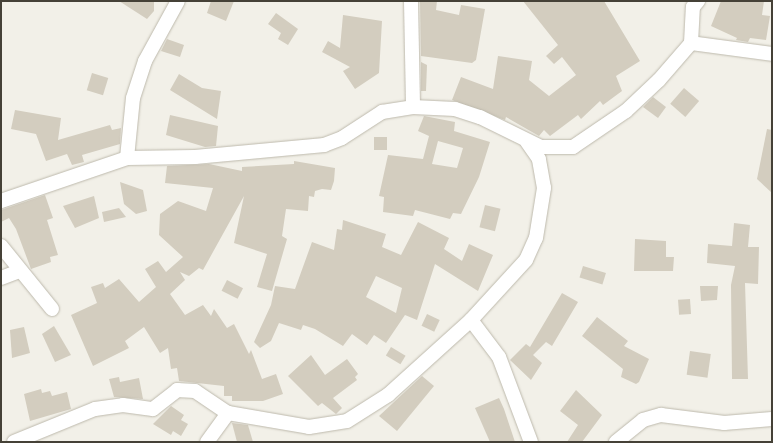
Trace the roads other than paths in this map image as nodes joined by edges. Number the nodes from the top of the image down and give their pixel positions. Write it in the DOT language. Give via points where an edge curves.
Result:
graph roads {
  1 [pos="178,1"];
  2 [pos="411,1"];
  3 [pos="698,1"];
  4 [pos="691,43"];
  5 [pos="772,54"];
  6 [pos="413,107"];
  7 [pos="527,142"];
  8 [pos="127,158"];
  9 [pos="1,200"];
  10 [pos="1,246"];
  11 [pos="19,271"];
  12 [pos="1,278"];
  13 [pos="52,309"];
  14 [pos="471,320"];
  15 [pos="228,413"];
  16 [pos="772,419"];
  17 [pos="14,442"];
  18 [pos="207,442"];
  19 [pos="531,442"];
  20 [pos="616,442"];
  1 -- 8 [label="street" via="145,61 133,98"];
  2 -- 6 [label="street"];
  3 -- 4 [label="street" via="693,7"];
  4 -- 5 [label="street"];
  4 -- 7 [label="street" via="659,80 592,138 560,149"];
  6 -- 7 [label="street" via="455,109 480,117"];
  6 -- 8 [label="street" via="382,112 342,138 304,149"];
  7 -- 14 [label="street" via="539,159 543,175 543,208 536,238 526,260"];
  8 -- 9 [label="street"];
  10 -- 11 [label="street"];
  11 -- 12 [label="street"];
  11 -- 13 [label="street"];
  14 -- 15 [label="street" via="388,395 347,421 308,427"];
  14 -- 19 [label="street" via="499,357"];
  15 -- 17 [label="street" via="195,391 177,390 153,409 123,405 95,409"];
  15 -- 18 [label="street"];
  16 -- 20 [label="street" via="724,423 660,415 643,420"];
}
